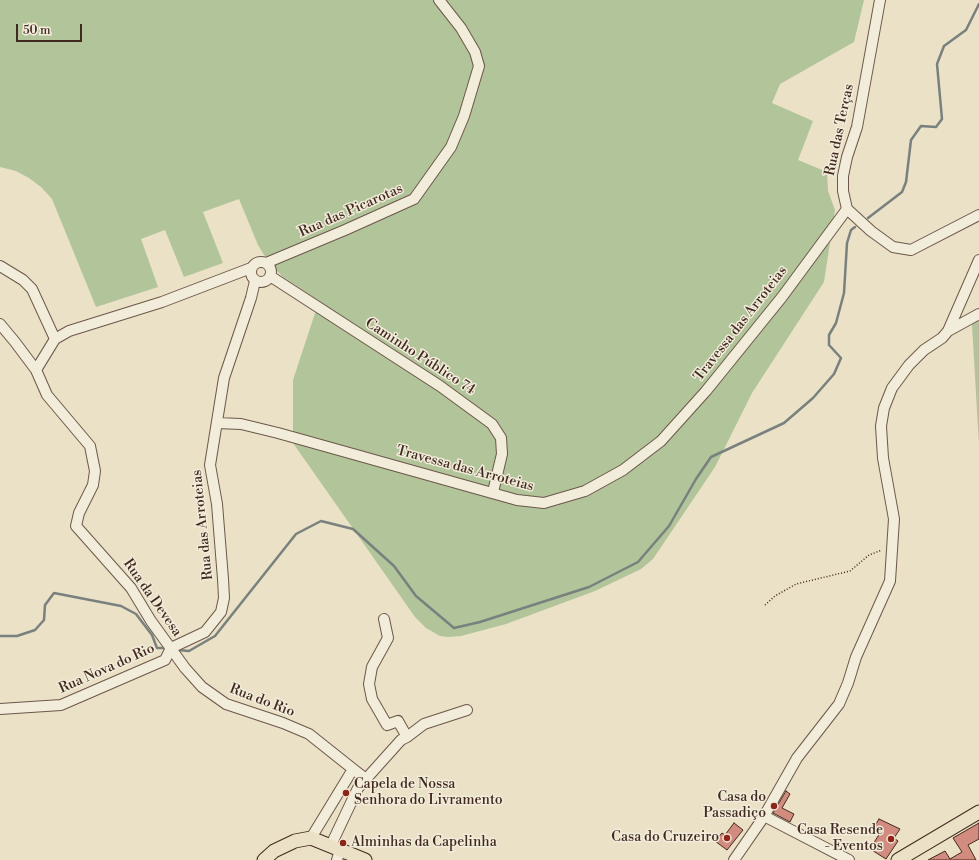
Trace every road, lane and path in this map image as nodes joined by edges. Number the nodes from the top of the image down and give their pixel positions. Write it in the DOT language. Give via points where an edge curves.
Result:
graph roads {
  1 [pos="439,0"];
  2 [pos="880,0"];
  3 [pos="847,209"];
  4 [pos="979,215"];
  5 [pos="979,260"];
  6 [pos="266,263"];
  7 [pos="0,266"];
  8 [pos="251,268"];
  9 [pos="270,276"];
  10 [pos="255,281"];
  11 [pos="979,314"];
  12 [pos="0,324"];
  13 [pos="948,331"];
  14 [pos="55,339"];
  15 [pos="36,370"];
  16 [pos="217,423"];
  17 [pos="493,492"];
  18 [pos="892,548"];
  19 [pos="765,605"];
  20 [pos="384,619"];
  21 [pos="171,648"];
  22 [pos="0,709"];
  23 [pos="467,710"];
  24 [pos="407,737"];
  25 [pos="353,769"];
  26 [pos="366,779"];
  27 [pos="979,812"];
  28 [pos="764,816"];
  29 [pos="311,838"];
  30 [pos="336,852"];
  31 [pos="264,860"];
  32 [pos="365,860"];
  33 [pos="734,860"];
  34 [pos="849,860"];
  35 [pos="898,860"];
  1 -- 6 [label="street, Rua das Picarotas" via="465,34 479,66 464,116 450,147 414,199"];
  2 -- 3 [label="street, Rua das Terças" via="857,127 843,176"];
  3 -- 4 [label="street" via="893,247 911,250"];
  3 -- 17 [label="street, Travessa das Arroteias" via="782,297 711,385 661,441 623,470 585,491 544,503 517,500"];
  5 -- 13 [label="street"];
  6 -- 8 [label="street" via="257,262"];
  6 -- 9 [label="street" via="271,269"];
  7 -- 14 [label="street" via="23,280 32,289"];
  8 -- 10 [label="street" via="251,276"];
  8 -- 14 [label="street" via="162,302 69,331"];
  9 -- 10 [label="street" via="263,282"];
  9 -- 17 [label="street, Caminho Público 74" via="440,386 492,424 501,438 502,454"];
  10 -- 16 [label="street, Rua das Arroteias" via="224,378"];
  11 -- 13 [label="street"];
  12 -- 15 [label="street, Rua da Devesa"];
  13 -- 18 [label="street" via="909,365 892,388 884,408 882,443 884,470 894,520"];
  14 -- 15 [label="street"];
  15 -- 21 [label="street, Rua da Devesa" via="47,395 90,446 95,471 93,485 79,513 76,526 131,588"];
  16 -- 17 [label="street, Travessa das Arroteias" via="241,424 278,433"];
  16 -- 21 [label="street, Rua das Arroteias" via="210,465 217,504 223,579 221,612 205,632"];
  18 -- 19 [label="path" via="875,552 850,571 796,584"];
  18 -- 28 [label="street" via="890,581 856,657 839,704 797,758"];
  20 -- 24 [label="street" via="388,638 372,667 368,684 372,699 387,725 398,721"];
  21 -- 22 [label="street, Rua Nova do Rio" via="165,660 61,705"];
  21 -- 25 [label="street, Rua do Rio" via="202,687 226,704 309,734"];
  23 -- 24 [label="street" via="424,724"];
  24 -- 26 [label="street" via="401,740"];
  25 -- 26 [label="street, Rua do Rio"];
  25 -- 29 [label="street"];
  26 -- 30 [label="street" via="358,788"];
  27 -- 35 [label="main road"];
  28 -- 33 [label="street"];
  28 -- 34 [label="street"];
  29 -- 30 [label="main road"];
  29 -- 31 [label="main road" via="295,841 274,851"];
  30 -- 32 [label="main road"];
}
